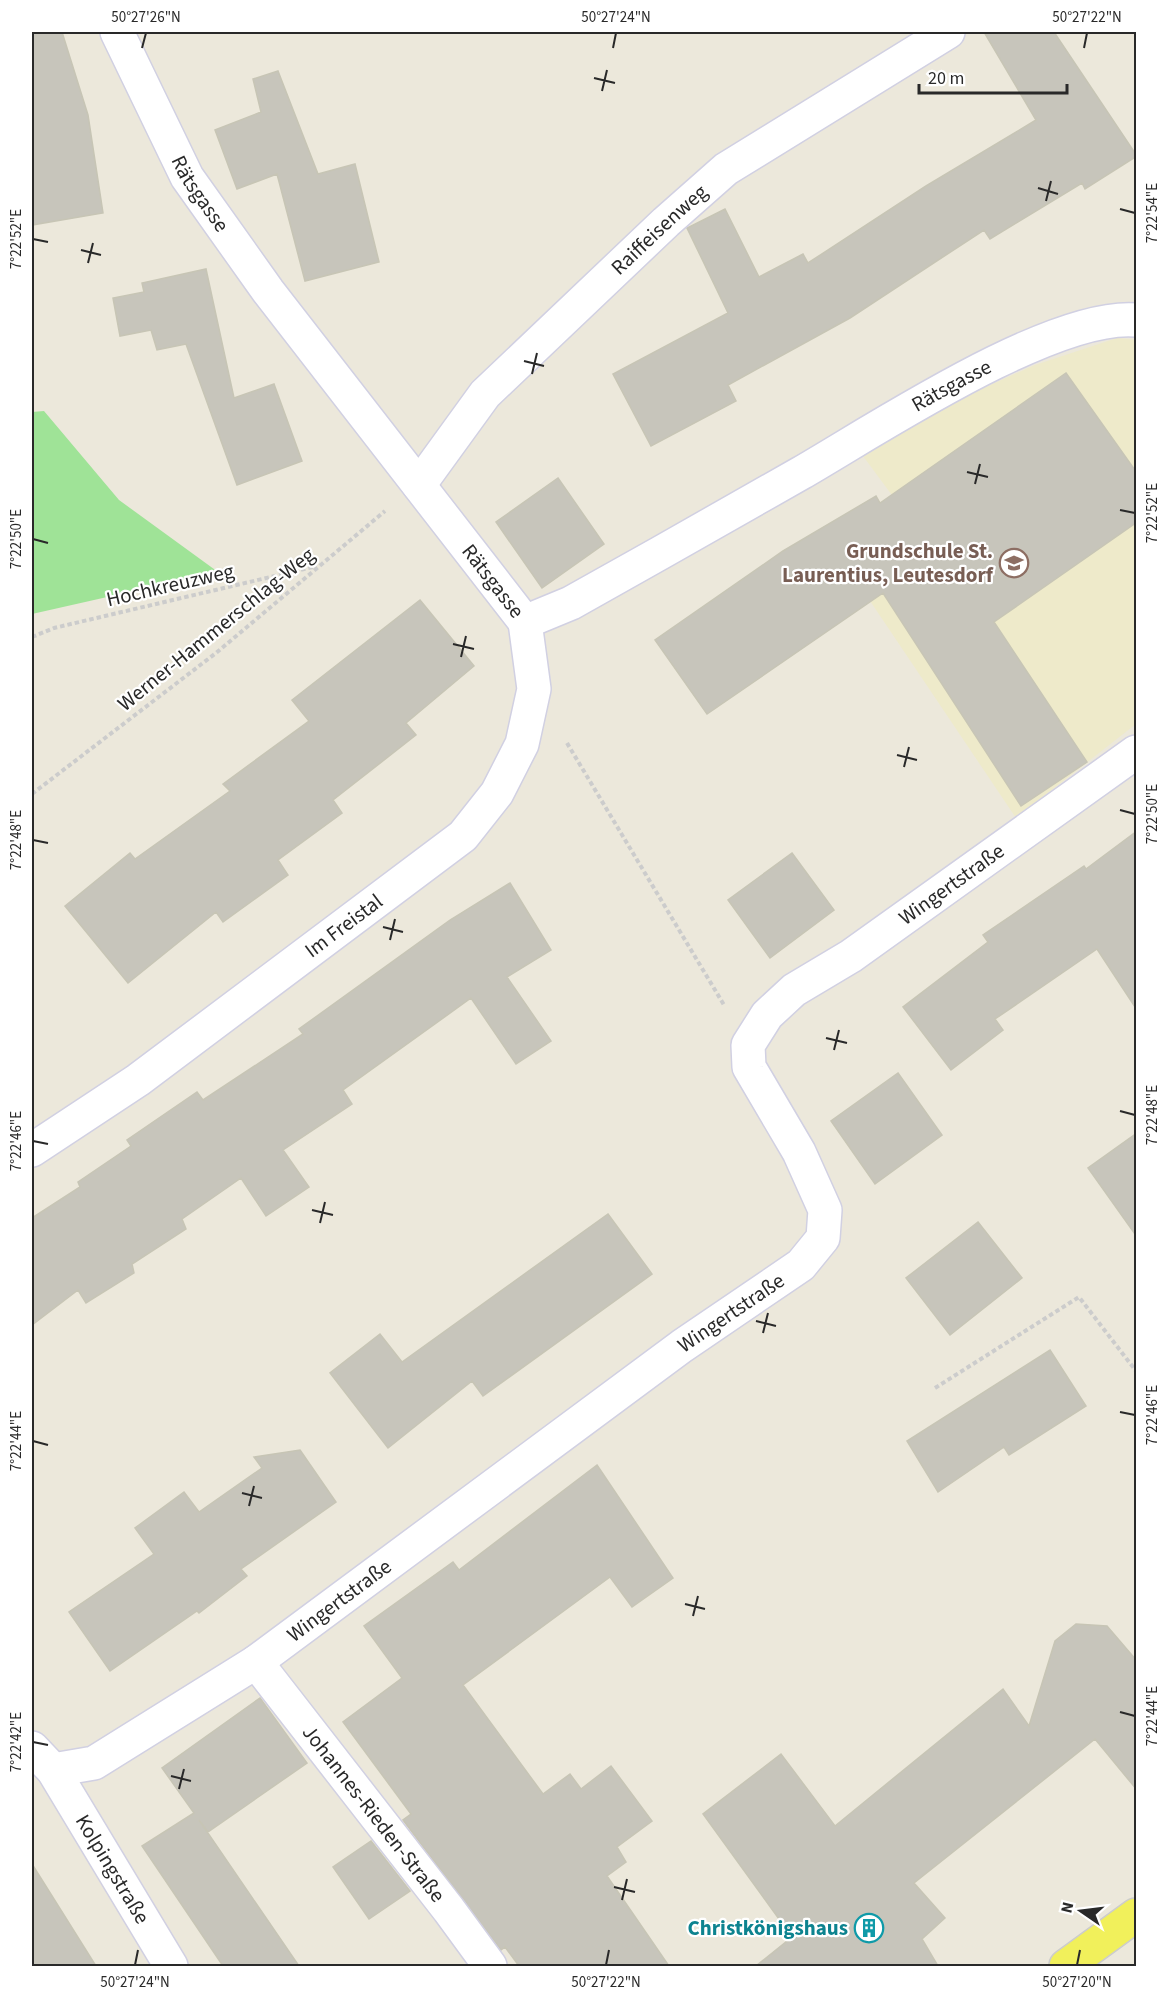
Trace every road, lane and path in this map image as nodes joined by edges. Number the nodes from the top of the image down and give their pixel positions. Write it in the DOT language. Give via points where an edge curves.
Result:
graph roads {
  1 [pos="117,32"];
  2 [pos="948,32"];
  3 [pos="1137,320"];
  4 [pos="419,485"];
  5 [pos="316,566"];
  6 [pos="525,622"];
  7 [pos="32,637"];
  8 [pos="534,689"];
  9 [pos="1137,752"];
  10 [pos="32,794"];
  11 [pos="748,1045"];
  12 [pos="32,1150"];
  13 [pos="1137,1371"];
  14 [pos="934,1388"];
  15 [pos="256,1662"];
  16 [pos="42,1759"];
  17 [pos="1137,1915"];
  18 [pos="171,1966"];
  19 [pos="489,1966"];
  20 [pos="1066,1966"];
  1 -- 4 [label="street, Rätsgasse" via="187,177 268,291"];
  2 -- 4 [label="street, Raiffeisenweg" via="726,169 484,394"];
  3 -- 6 [label="street, Rätsgasse" via="1116,319 1042,340 941,392 581,597"];
  4 -- 5 [label="path, Werner-Hammerschlag-Weg"];
  4 -- 6 [label="street, Rätsgasse"];
  5 -- 7 [label="path, Hochkreuzweg" via="54,628"];
  5 -- 10 [label="path, Werner-Hammerschlag-Weg" via="216,653"];
  6 -- 8 [label="street, Im Freistal"];
  8 -- 11 [label="path"];
  8 -- 12 [label="street, Im Freistal" via="522,744 497,793 463,836 138,1080"];
  9 -- 11 [label="street, Wingertstraße" via="851,956 794,990 767,1015"];
  11 -- 15 [label="street, Wingertstraße" via="749,1067 799,1152 825,1210 823,1238 801,1264 682,1346"];
  13 -- 14 [label="path" via="1079,1297"];
  15 -- 16 [label="street, Wingertstraße" via="94,1763"];
  15 -- 19 [label="street, Johannes-Rieden-Straße"];
  16 -- 18 [label="street, Kolpingstraße"];
  17 -- 20 [label="main road"];
}
